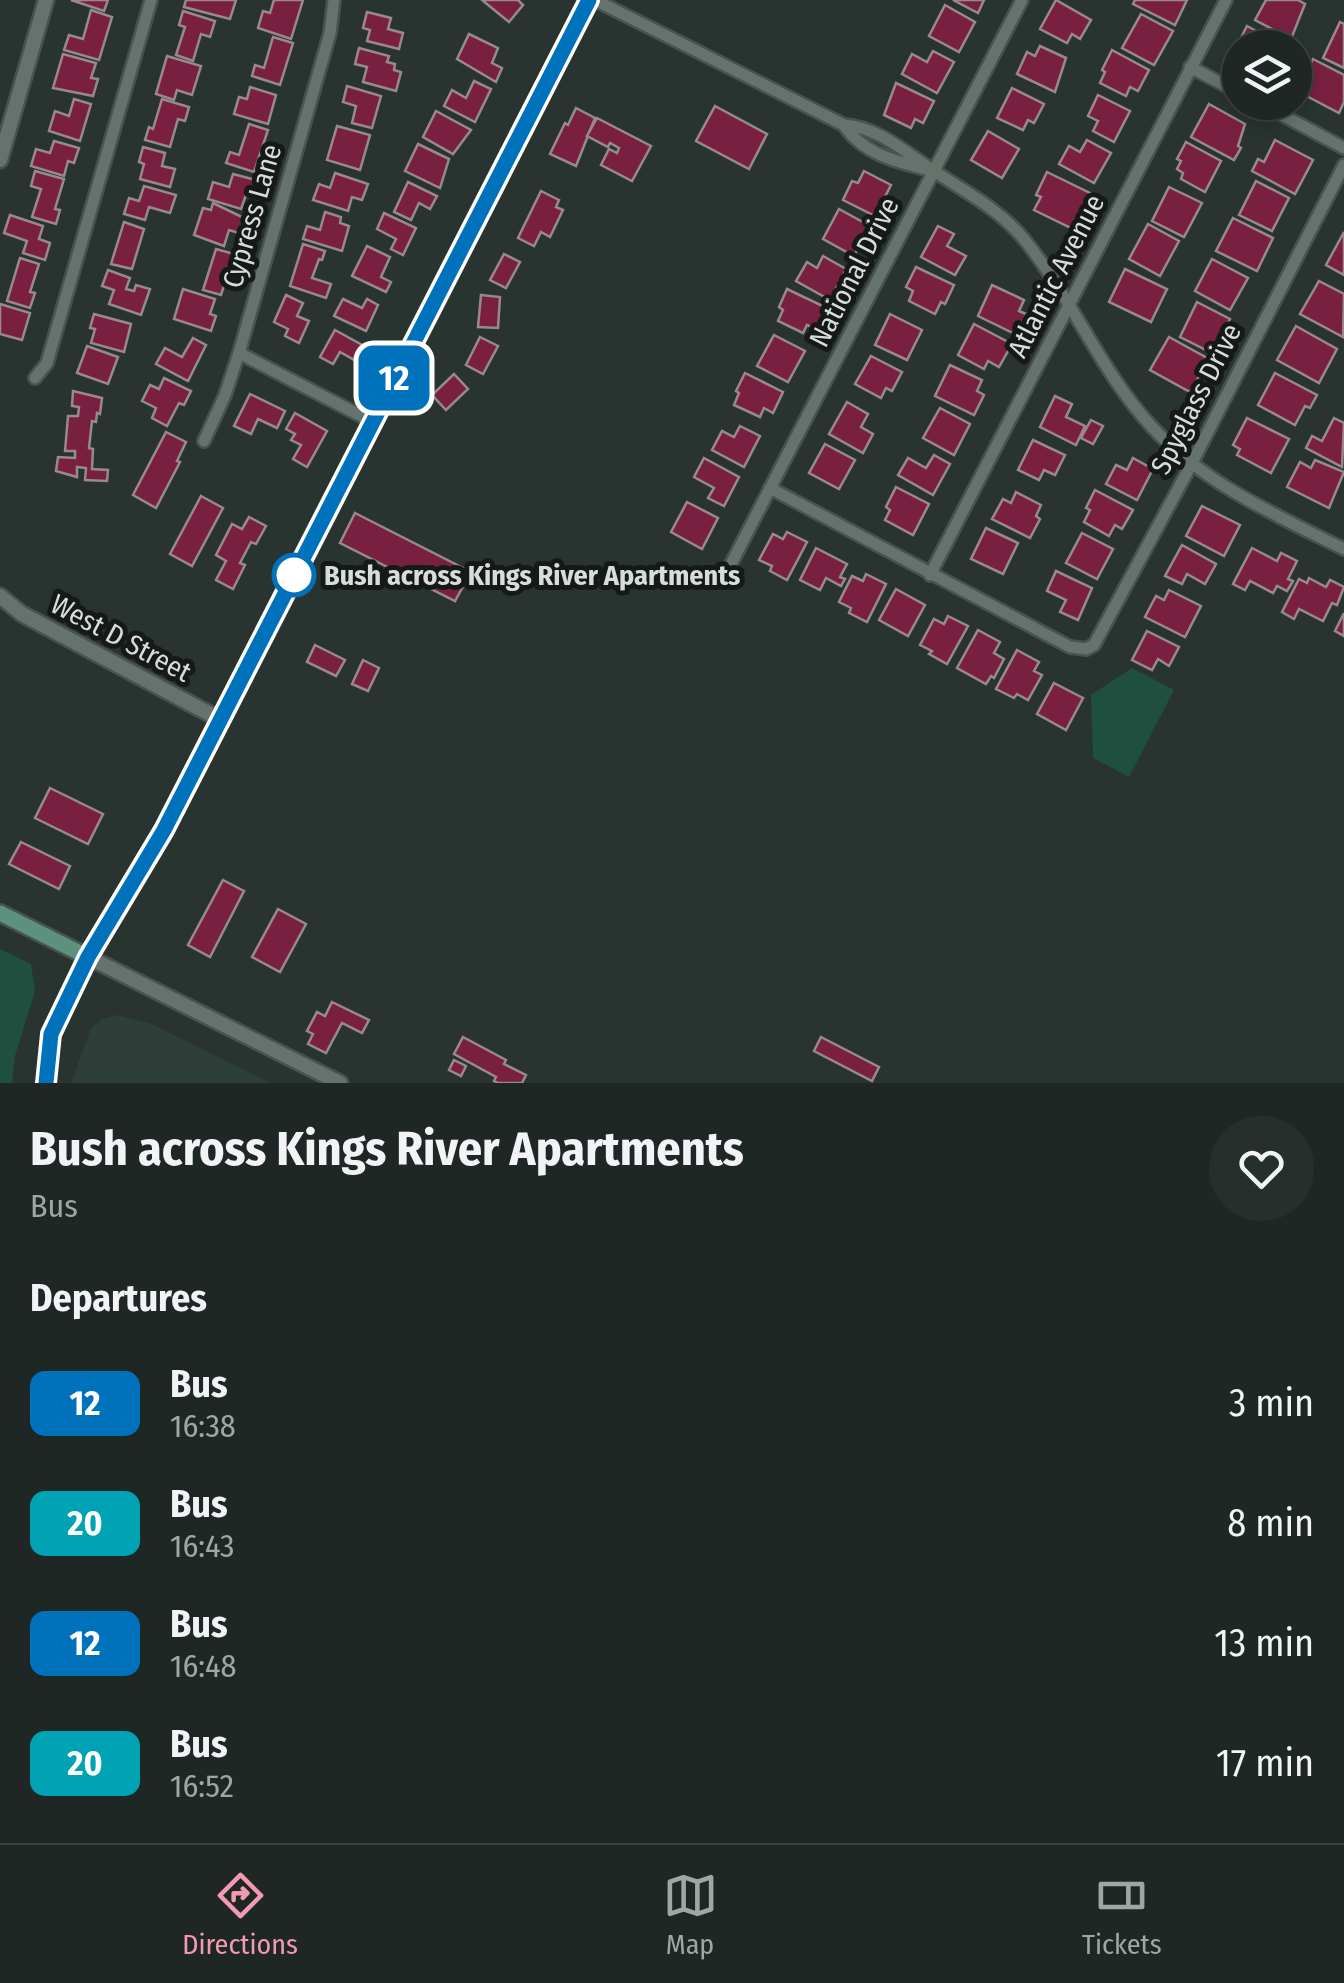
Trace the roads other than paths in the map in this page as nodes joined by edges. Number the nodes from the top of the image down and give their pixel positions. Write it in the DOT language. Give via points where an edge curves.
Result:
graph roads {
  1 [pos="46,0"];
  2 [pos="151,0"];
  3 [pos="334,0"];
  4 [pos="592,0"];
  5 [pos="1022,0"];
  6 [pos="1226,0"];
  7 [pos="1190,67"];
  8 [pos="1222,84"];
  9 [pos="1292,120"];
  10 [pos="1344,148"];
  11 [pos="0,160"];
  12 [pos="1344,165"];
  13 [pos="934,172"];
  14 [pos="1070,304"];
  15 [pos="239,353"];
  16 [pos="35,378"];
  17 [pos="371,422"];
  18 [pos="204,441"];
  19 [pos="1191,464"];
  20 [pos="770,488"];
  21 [pos="1344,550"];
  22 [pos="730,566"];
  23 [pos="930,574"];
  24 [pos="0,596"];
  25 [pos="221,720"];
  26 [pos="0,913"];
  27 [pos="88,957"];
  28 [pos="46,1083"];
  29 [pos="340,1083"];
  1 -- 11 [label="street"];
  2 -- 16 [label="street" via="47,363"];
  3 -- 15 [label="street, Cypress Lane"];
  4 -- 13 [label="street" via="844,126 860,126"];
  4 -- 17 [label="main road"];
  5 -- 13 [label="street, National Drive"];
  6 -- 7 [label="street, Atlantic Avenue"];
  7 -- 8 [label="street"];
  7 -- 14 [label="street, Atlantic Avenue"];
  9 -- 10 [label="street"];
  12 -- 19 [label="street, Spyglass Drive"];
  13 -- 14 [label="street" via="1021,236"];
  13 -- 20 [label="street, National Drive"];
  14 -- 19 [label="street" via="1118,382"];
  14 -- 23 [label="street, Atlantic Avenue"];
  15 -- 17 [label="street"];
  15 -- 18 [label="street, Cypress Lane"];
  17 -- 25 [label="main road"];
  19 -- 21 [label="street" via="1233,494"];
  19 -- 23 [label="street, Spyglass Drive" via="1100,639 1086,649 1070,647"];
  20 -- 22 [label="street, National Drive"];
  20 -- 23 [label="street"];
  24 -- 25 [label="street, West D Street"];
  25 -- 27 [label="main road"];
  26 -- 27 [label="main road"];
  27 -- 28 [label="main road" via="51,1034"];
  27 -- 29 [label="street"];
}
